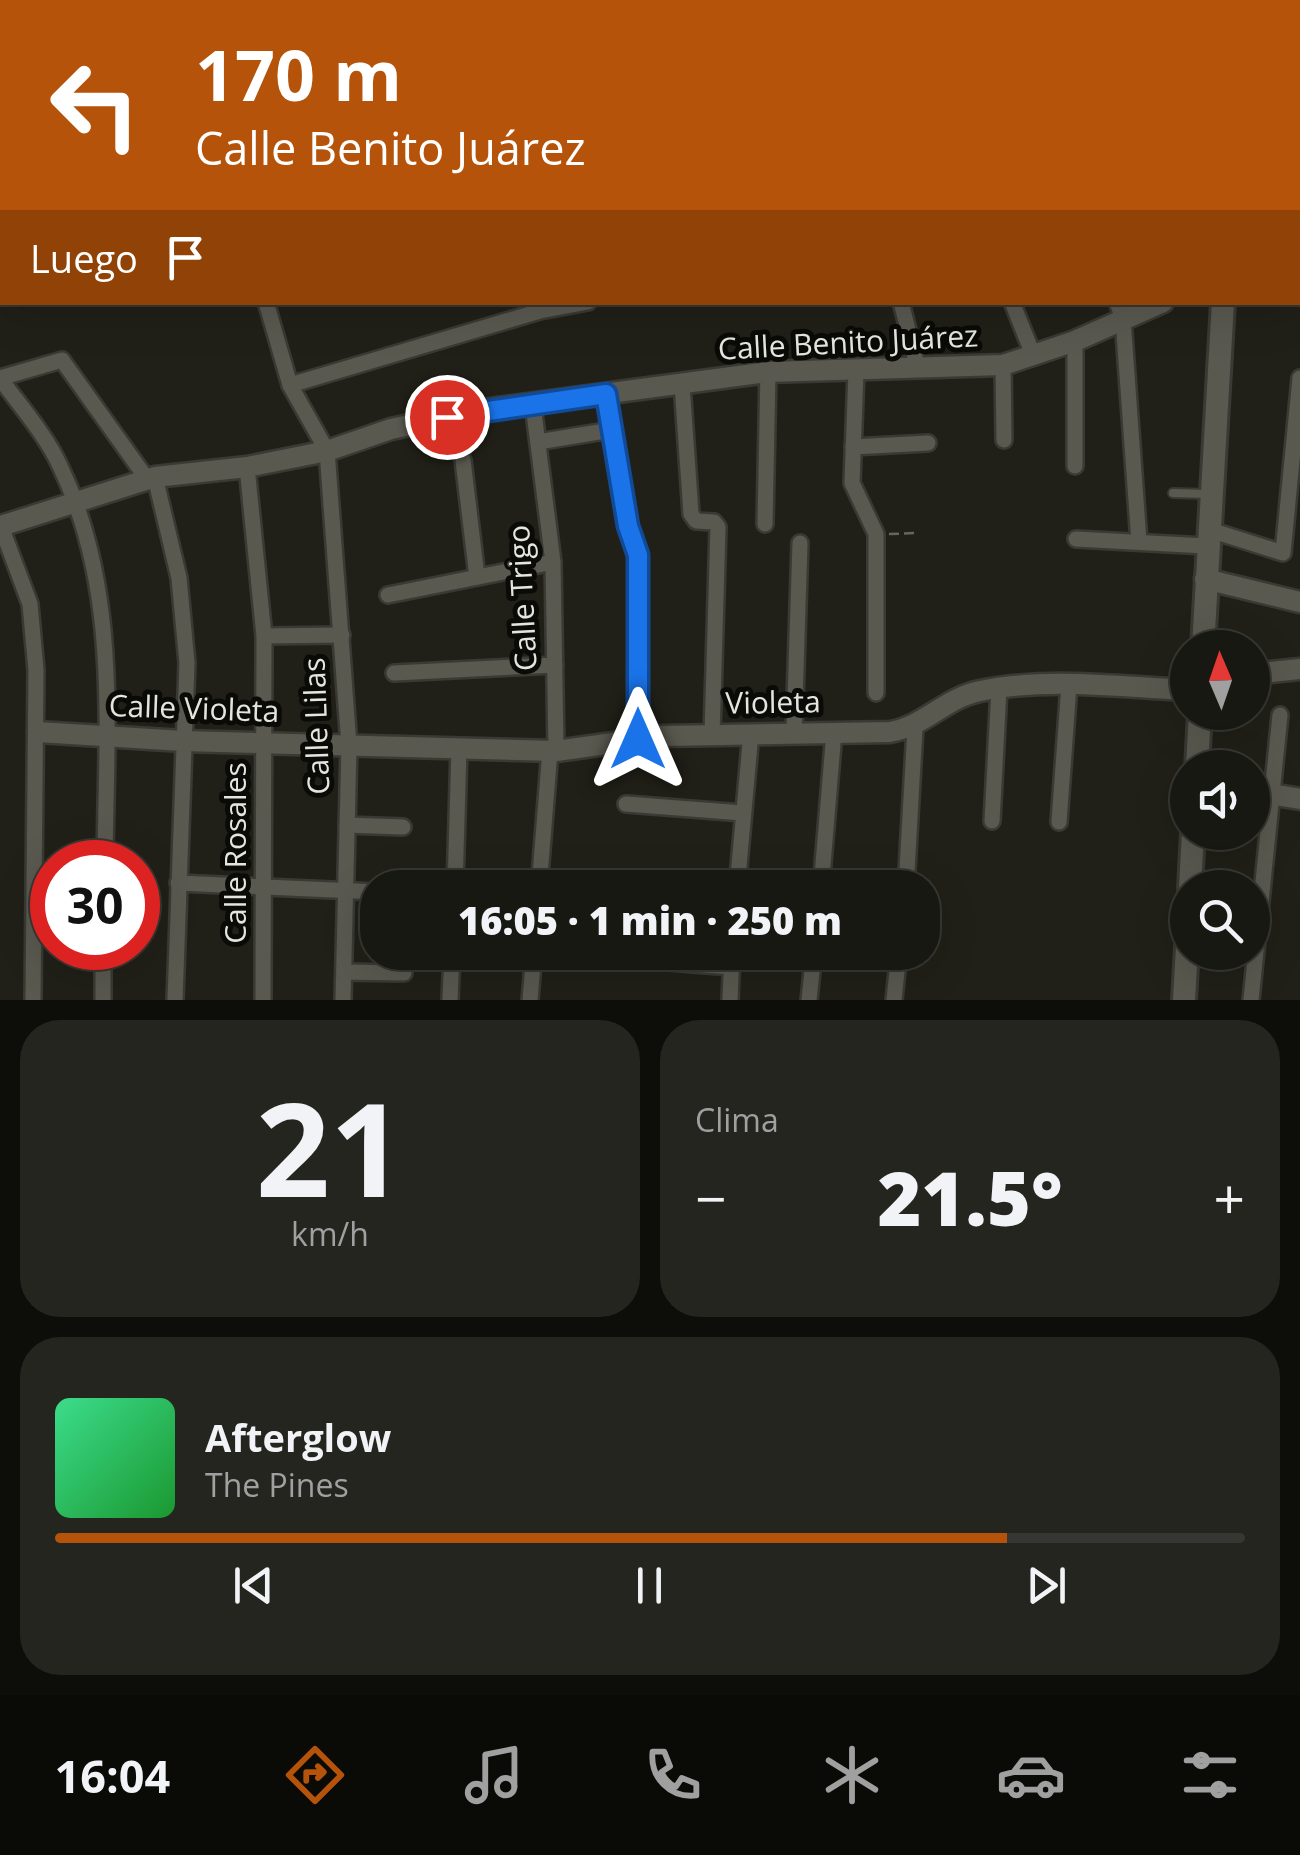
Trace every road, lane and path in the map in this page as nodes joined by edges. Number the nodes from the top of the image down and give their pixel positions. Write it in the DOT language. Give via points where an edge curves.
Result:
graph roads {
  1 [pos="267,305"];
  2 [pos="572,305"];
  3 [pos="902,305"];
  4 [pos="1013,305"];
  5 [pos="1149,305"];
  6 [pos="1223,305"];
  7 [pos="1120,311"];
  8 [pos="1075,341"];
  9 [pos="1034,357"];
  10 [pos="1003,365"];
  11 [pos="918,369"];
  12 [pos="856,371"];
  13 [pos="768,372"];
  14 [pos="0,378"];
  15 [pos="1300,378"];
  16 [pos="682,384"];
  17 [pos="290,385"];
  18 [pos="606,394"];
  19 [pos="532,406"];
  20 [pos="611,430"];
  21 [pos="1004,440"];
  22 [pos="538,442"];
  23 [pos="928,443"];
  24 [pos="853,446"];
  25 [pos="327,451"];
  26 [pos="463,460"];
  27 [pos="1075,466"];
  28 [pos="247,467"];
  29 [pos="151,478"];
  30 [pos="1173,493"];
  31 [pos="1210,494"];
  32 [pos="76,504"];
  33 [pos="765,524"];
  34 [pos="0,525"];
  35 [pos="918,533"];
  36 [pos="876,534"];
  37 [pos="1207,537"];
  38 [pos="1076,539"];
  39 [pos="1138,542"];
  40 [pos="800,543"];
  41 [pos="553,562"];
  42 [pos="478,577"];
  43 [pos="1205,580"];
  44 [pos="388,595"];
  45 [pos="1300,602"];
  46 [pos="1204,630"];
  47 [pos="342,634"];
  48 [pos="264,636"];
  49 [pos="555,665"];
  50 [pos="1300,668"];
  51 [pos="1270,672"];
  52 [pos="394,673"];
  53 [pos="1069,685"];
  54 [pos="1000,689"];
  55 [pos="1170,689"];
  56 [pos="876,693"];
  57 [pos="1280,715"];
  58 [pos="915,728"];
  59 [pos="38,732"];
  60 [pos="751,732"];
  61 [pos="794,732"];
  62 [pos="834,732"];
  63 [pos="712,735"];
  64 [pos="106,736"];
  65 [pos="638,739"];
  66 [pos="184,741"];
  67 [pos="264,743"];
  68 [pos="348,745"];
  69 [pos="459,748"];
  70 [pos="553,751"];
  71 [pos="1270,756"];
  72 [pos="1270,794"];
  73 [pos="1300,799"];
  74 [pos="626,804"];
  75 [pos="743,814"];
  76 [pos="992,821"];
  77 [pos="1059,822"];
  78 [pos="347,825"];
  79 [pos="403,826"];
  80 [pos="104,840"];
  81 [pos="456,870"];
  82 [pos="541,870"];
  83 [pos="738,870"];
  84 [pos="822,870"];
  85 [pos="907,870"];
  86 [pos="178,882"];
  87 [pos="264,886"];
  88 [pos="346,890"];
  89 [pos="360,891"];
  90 [pos="103,970"];
  91 [pos="451,970"];
  92 [pos="532,970"];
  93 [pos="732,970"];
  94 [pos="812,970"];
  95 [pos="897,970"];
  96 [pos="1186,970"];
  97 [pos="1253,970"];
  98 [pos="344,972"];
  99 [pos="404,973"];
  100 [pos="32,1000"];
  101 [pos="102,1000"];
  102 [pos="175,1000"];
  103 [pos="263,1000"];
  104 [pos="343,1000"];
  105 [pos="450,1000"];
  106 [pos="530,1000"];
  107 [pos="730,1000"];
  108 [pos="809,1000"];
  109 [pos="894,1000"];
  110 [pos="1184,1000"];
  111 [pos="1251,1000"];
  1 -- 17 [label="street"];
  2 -- 17 [label="street"];
  3 -- 11 [label="street"];
  4 -- 9 [label="street"];
  5 -- 7 [label="street, Calle Benito Juárez"];
  6 -- 31 [label="main road"];
  7 -- 8 [label="street, Calle Benito Juárez"];
  7 -- 39 [label="street"];
  8 -- 9 [label="street, Calle Benito Juárez"];
  8 -- 27 [label="street"];
  9 -- 10 [label="street, Calle Benito Juárez"];
  10 -- 11 [label="street, Calle Benito Juárez"];
  10 -- 21 [label="street"];
  11 -- 12 [label="street, Calle Benito Juárez"];
  12 -- 13 [label="street, Calle Benito Juárez"];
  12 -- 24 [label="street"];
  13 -- 16 [label="street, Calle Benito Juárez"];
  13 -- 33 [label="street"];
  14 -- 29 [label="street" via="62,360"];
  14 -- 32 [label="street" via="59,462"];
  15 -- 37 [label="street" via="1283,554"];
  16 -- 18 [label="street, Calle Benito Juárez"];
  16 -- 63 [label="street" via="693,519 718,526"];
  17 -- 25 [label="street"];
  18 -- 19 [label="street, Calle Benito Juárez"];
  18 -- 20 [label="street"];
  19 -- 22 [label="street, Calle Trigo"];
  19 -- 25 [label="street, Calle Benito Juárez" via="475,411"];
  20 -- 22 [label="street"];
  20 -- 65 [label="street" via="638,555"];
  22 -- 41 [label="street, Calle Trigo"];
  23 -- 24 [label="street"];
  24 -- 36 [label="street" via="853,490"];
  25 -- 28 [label="street, Calle Benito Juárez"];
  25 -- 47 [label="street, Calle Lilas"];
  26 -- 42 [label="street"];
  28 -- 29 [label="street, Calle Benito Juárez"];
  28 -- 48 [label="street, Calle Rosales"];
  29 -- 32 [label="street, Calle Benito Juárez"];
  29 -- 66 [label="street" via="179,578 187,663"];
  30 -- 31 [label="lane"];
  31 -- 37 [label="main road"];
  32 -- 34 [label="street, Calle Benito Juárez"];
  32 -- 64 [label="street" via="103,599"];
  34 -- 59 [label="street" via="30,604"];
  35 -- 36 [label="path"];
  36 -- 56 [label="street"];
  37 -- 39 [label="street"];
  37 -- 43 [label="main road"];
  38 -- 39 [label="street"];
  40 -- 61 [label="street"];
  41 -- 42 [label="street"];
  41 -- 49 [label="street, Calle Trigo"];
  42 -- 44 [label="street"];
  43 -- 45 [label="street"];
  43 -- 46 [label="main road"];
  47 -- 48 [label="street"];
  47 -- 68 [label="street, Calle Lilas"];
  48 -- 67 [label="street, Calle Rosales"];
  49 -- 52 [label="street"];
  49 -- 70 [label="street, Calle Trigo"];
  50 -- 51 [label="street"];
  53 -- 54 [label="street"];
  53 -- 55 [label="street"];
  53 -- 77 [label="street"];
  54 -- 58 [label="street" via="960,697"];
  54 -- 76 [label="street"];
  57 -- 71 [label="street"];
  58 -- 62 [label="street, Violeta"];
  58 -- 85 [label="street"];
  59 -- 64 [label="street, Calle Violeta"];
  59 -- 100 [label="street"];
  60 -- 61 [label="street, Violeta"];
  60 -- 63 [label="street, Violeta"];
  60 -- 75 [label="street"];
  61 -- 62 [label="street, Violeta"];
  62 -- 84 [label="street"];
  63 -- 65 [label="street, Violeta"];
  64 -- 66 [label="street, Calle Violeta"];
  64 -- 80 [label="street"];
  65 -- 70 [label="street, Violeta"];
  66 -- 67 [label="street, Calle Violeta"];
  66 -- 86 [label="street"];
  67 -- 68 [label="street, Calle Violeta"];
  67 -- 87 [label="street, Calle Rosales"];
  68 -- 69 [label="street, Violeta"];
  68 -- 78 [label="street, Calle Lilas"];
  69 -- 70 [label="street, Violeta"];
  69 -- 81 [label="street"];
  70 -- 82 [label="street, Calle Trigo"];
  72 -- 73 [label="street"];
  74 -- 75 [label="street"];
  75 -- 83 [label="street"];
  78 -- 79 [label="street"];
  78 -- 88 [label="street, Calle Lilas"];
  86 -- 87 [label="street"];
  86 -- 102 [label="street"];
  87 -- 88 [label="street"];
  87 -- 103 [label="street, Calle Rosales"];
  88 -- 89 [label="street"];
  88 -- 98 [label="street, Calle Lilas"];
  90 -- 101 [label="street"];
  91 -- 105 [label="street"];
  92 -- 106 [label="street"];
  93 -- 107 [label="street"];
  94 -- 108 [label="street"];
  95 -- 109 [label="street"];
  96 -- 110 [label="main road"];
  97 -- 111 [label="street"];
  98 -- 99 [label="street"];
  98 -- 104 [label="street, Calle Lilas"];
}
